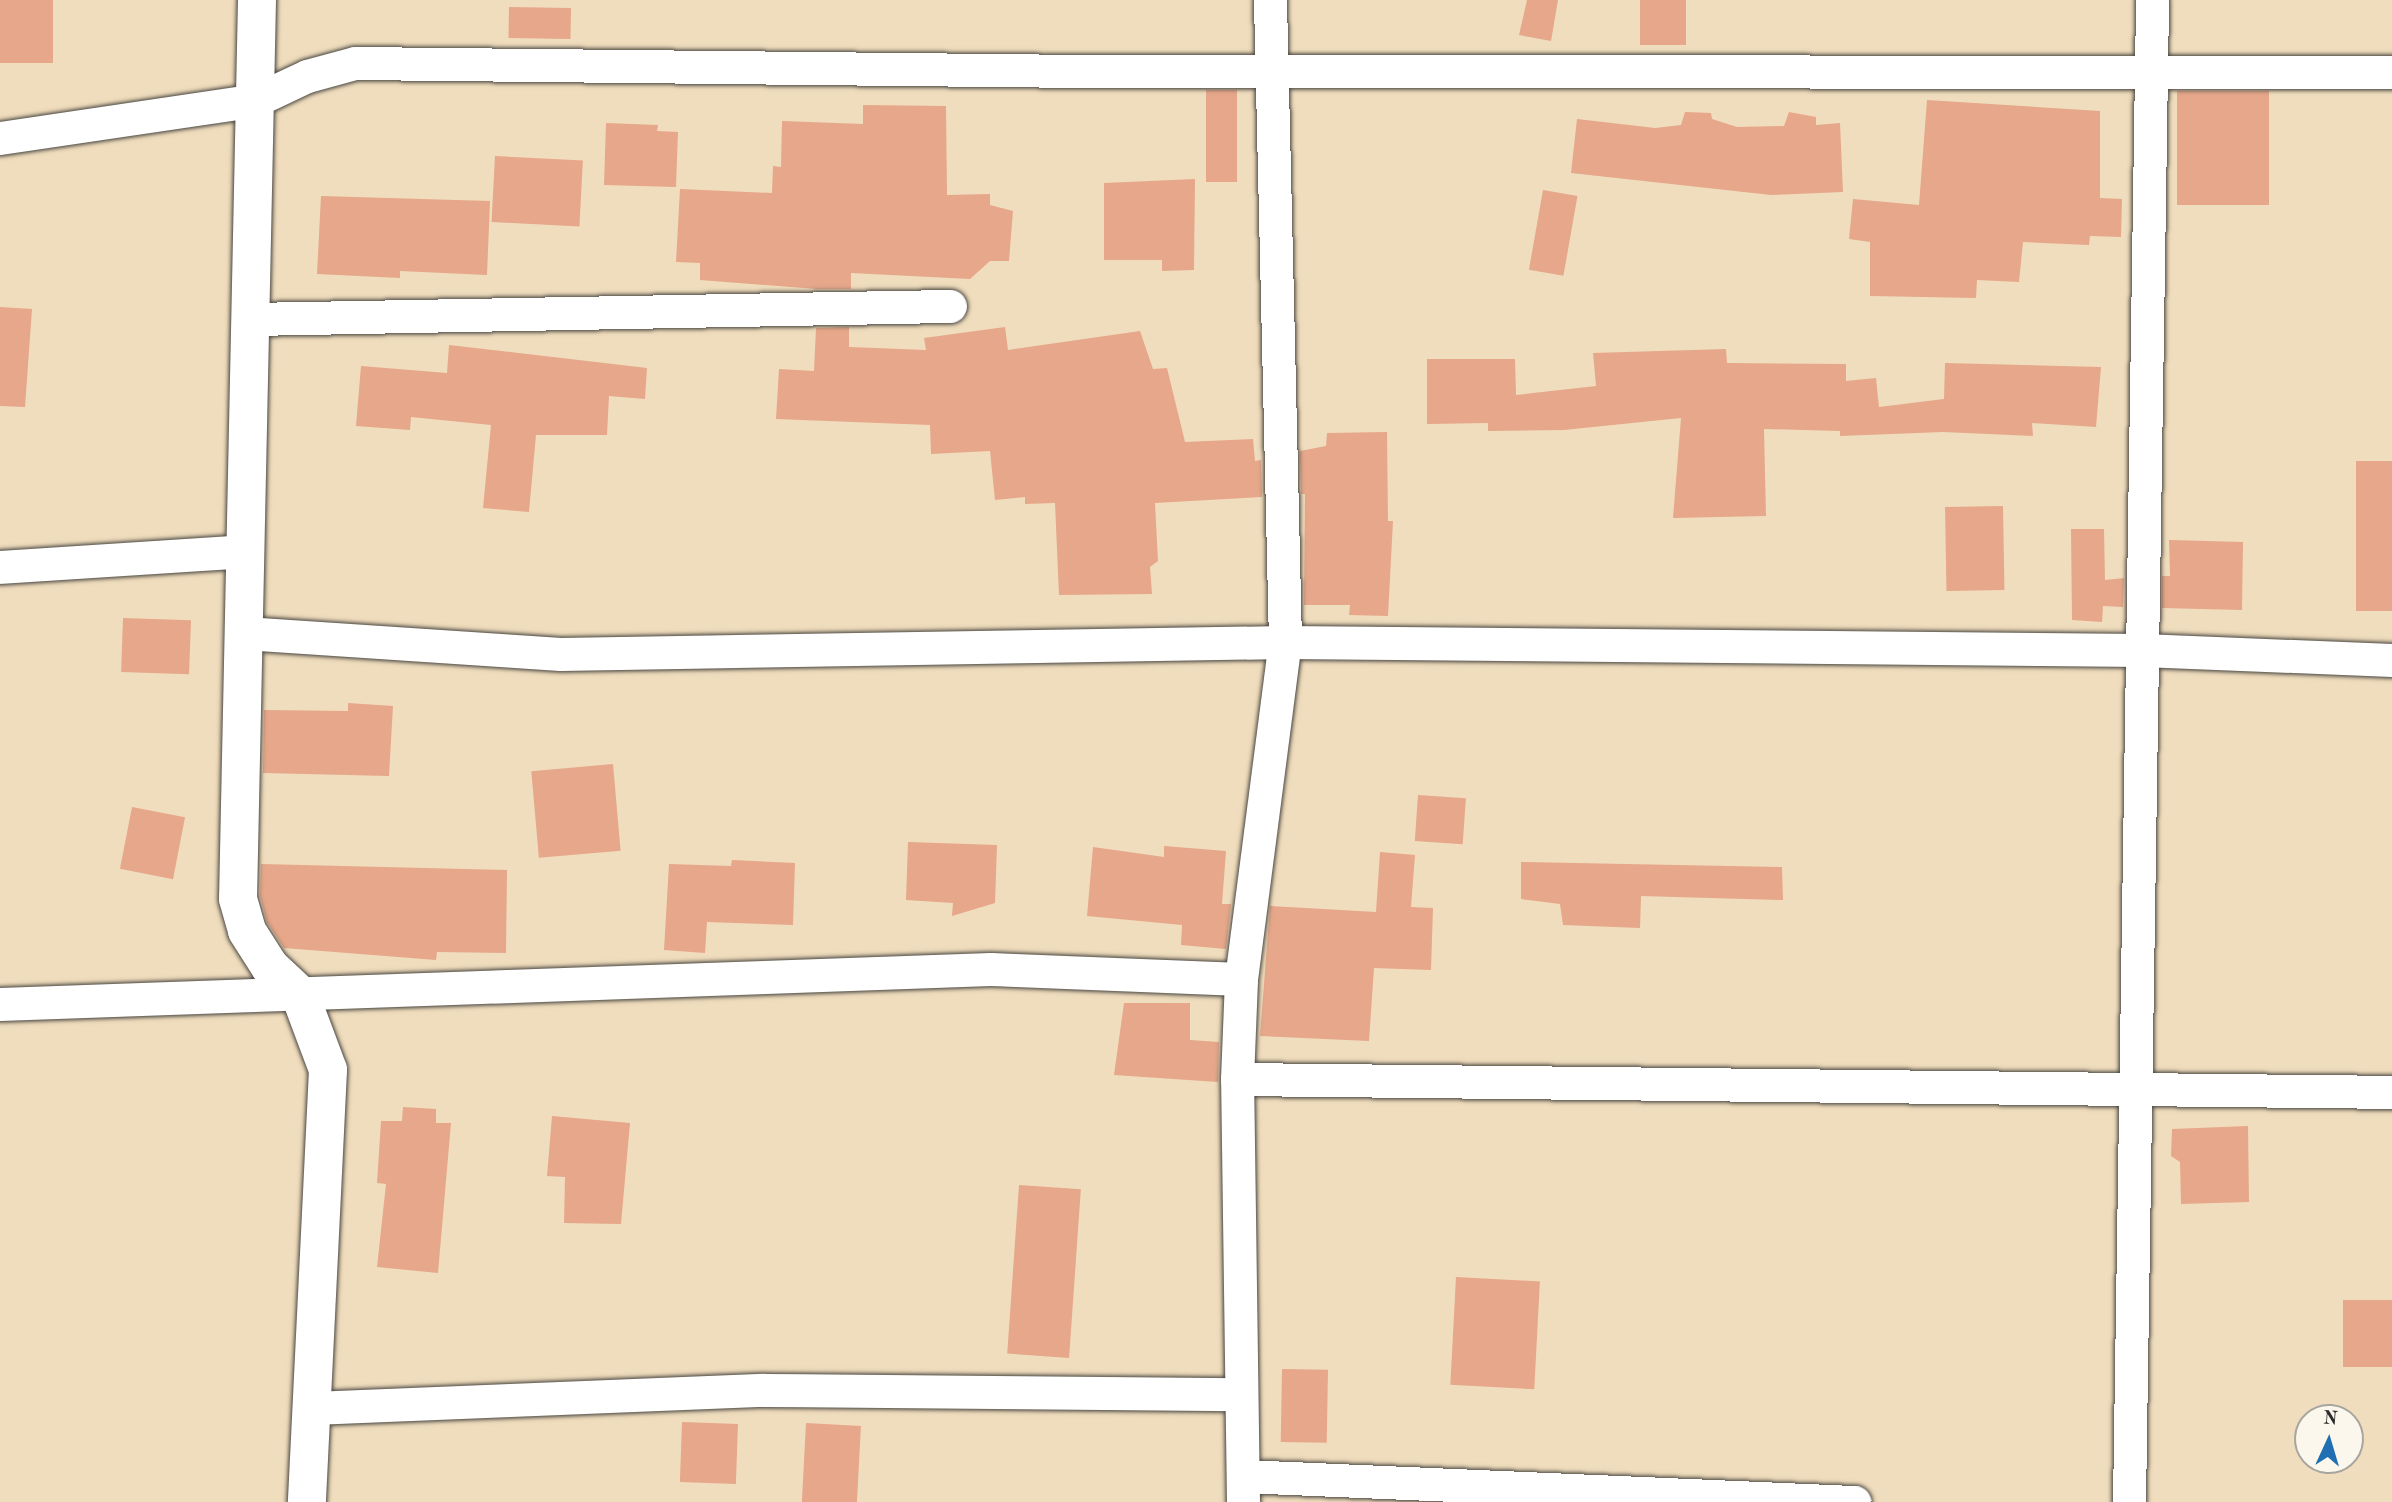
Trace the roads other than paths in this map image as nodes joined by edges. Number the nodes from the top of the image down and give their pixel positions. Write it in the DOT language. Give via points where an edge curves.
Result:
graph roads {
  1 [pos="257,0"];
  2 [pos="1270,0"];
  3 [pos="2152,0"];
  4 [pos="2150,71"];
  5 [pos="1274,72"];
  6 [pos="2392,72"];
  7 [pos="256,100"];
  8 [pos="0,138"];
  9 [pos="950,306"];
  10 [pos="251,319"];
  11 [pos="246,551"];
  12 [pos="0,567"];
  13 [pos="244,633"];
  14 [pos="1285,642"];
  15 [pos="2143,650"];
  16 [pos="2392,660"];
  17 [pos="1241,979"];
  18 [pos="300,995"];
  19 [pos="0,1004"];
  20 [pos="1237,1079"];
  21 [pos="2138,1091"];
  22 [pos="2392,1092"];
  23 [pos="1240,1394"];
  24 [pos="312,1408"];
  25 [pos="1243,1489"];
  26 [pos="307,1502"];
  27 [pos="1854,1502"];
  28 [pos="2129,1502"];
  1 -- 7 [label="street"];
  2 -- 5 [label="street"];
  3 -- 4 [label="street"];
  4 -- 5 [label="street"];
  4 -- 6 [label="street"];
  4 -- 15 [label="street"];
  5 -- 7 [label="street" via="355,63 307,76"];
  5 -- 14 [label="street"];
  7 -- 8 [label="street"];
  7 -- 10 [label="street"];
  9 -- 10 [label="street"];
  10 -- 11 [label="street"];
  11 -- 12 [label="street"];
  11 -- 13 [label="street"];
  13 -- 14 [label="street" via="560,654"];
  13 -- 18 [label="street" via="238,899 247,931 270,967"];
  14 -- 15 [label="street"];
  14 -- 17 [label="street"];
  15 -- 16 [label="street"];
  15 -- 21 [label="street"];
  17 -- 18 [label="street" via="990,969"];
  17 -- 20 [label="street"];
  18 -- 19 [label="street"];
  18 -- 24 [label="street" via="328,1070"];
  20 -- 21 [label="street"];
  20 -- 23 [label="street"];
  21 -- 22 [label="street"];
  21 -- 28 [label="street"];
  23 -- 24 [label="street" via="764,1390"];
  23 -- 25 [label="street"];
  24 -- 26 [label="street"];
  25 -- 27 [label="street"];
}
